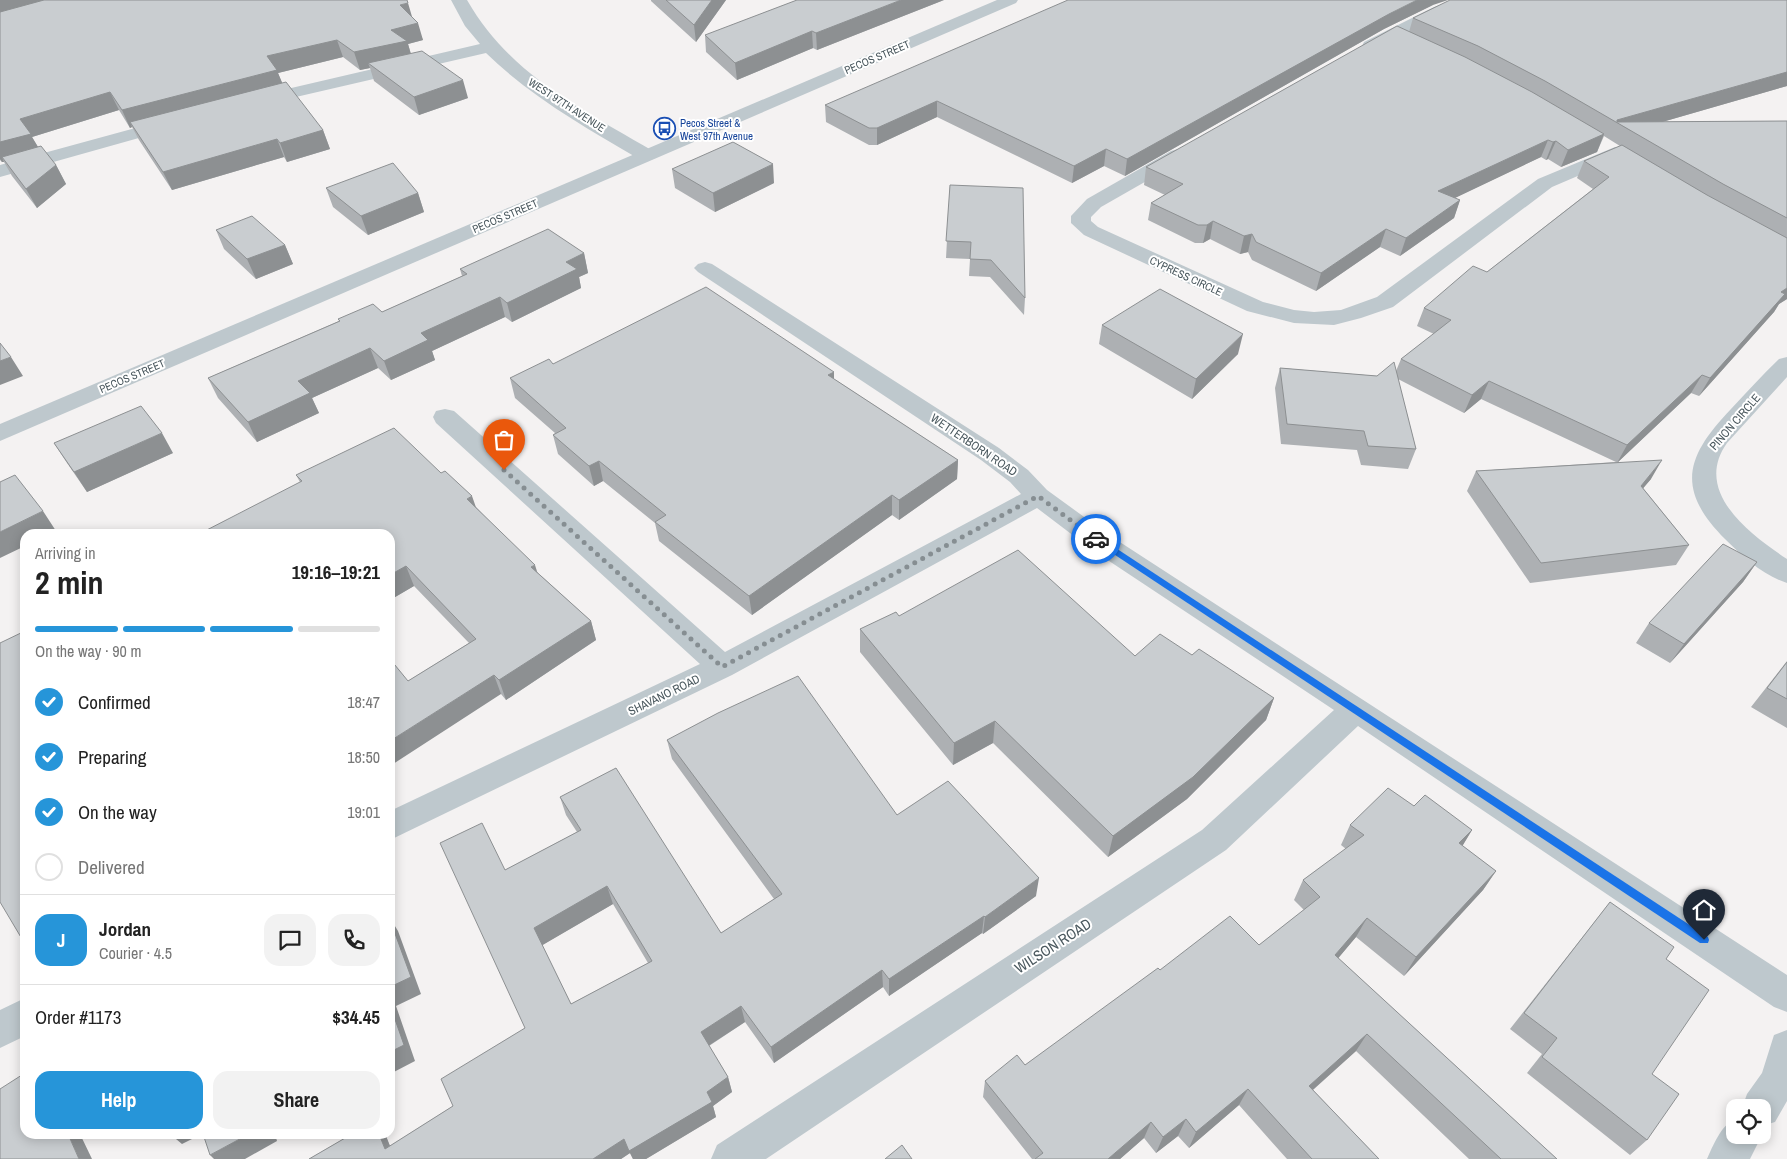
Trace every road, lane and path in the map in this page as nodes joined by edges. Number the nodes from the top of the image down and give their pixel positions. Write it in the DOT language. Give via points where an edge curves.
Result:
graph roads {
  1 [pos="459,0"];
  2 [pos="1010,0"];
  3 [pos="1470,0"];
  4 [pos="1391,34"];
  5 [pos="1416,45"];
  6 [pos="489,47"];
  7 [pos="1357,53"];
  8 [pos="240,106"];
  9 [pos="187,120"];
  10 [pos="1196,145"];
  11 [pos="1615,153"];
  12 [pos="646,156"];
  13 [pos="0,172"];
  14 [pos="705,268"];
  15 [pos="1787,364"];
  16 [pos="445,417"];
  17 [pos="0,433"];
  18 [pos="1038,496"];
  19 [pos="1787,574"];
  20 [pos="722,667"];
  21 [pos="1356,709"];
  22 [pos="395,824"];
  23 [pos="1787,995"];
  24 [pos="20,1019"];
  25 [pos="0,1030"];
  26 [pos="1787,1048"];
  27 [pos="1767,1099"];
  28 [pos="1737,1144"];
  29 [pos="731,1159"];
  30 [pos="1727,1159"];
  1 -- 6 [label="street, WEST 97TH AVENUE"];
  2 -- 12 [label="street, PECOS STREET"];
  3 -- 4 [label="street" via="1440,10"];
  4 -- 5 [label="street"];
  4 -- 7 [label="street"];
  6 -- 8 [label="street"];
  6 -- 12 [label="street, WEST 97TH AVENUE" via="555,100"];
  9 -- 13 [label="street"];
  10 -- 11 [label="street, CYPRESS CIRCLE" via="1094,203 1082,216 1081,223 1091,231 1271,312 1333,318 1358,313 1385,302 1545,183"];
  12 -- 17 [label="street, PECOS STREET"];
  14 -- 18 [label="street, WETTERBORN ROAD" via="990,454 1019,476"];
  15 -- 19 [label="street, PINON CIRCLE" via="1724,430 1708,453 1703,477 1707,496 1724,522"];
  16 -- 20 [label="street"];
  18 -- 20 [label="street, SHAVANO ROAD"];
  18 -- 21 [label="street, WETTERBORN ROAD" via="1100,542"];
  20 -- 22 [label="street, SHAVANO ROAD"];
  21 -- 23 [label="street, WETTERBORN ROAD"];
  21 -- 29 [label="street, WILSON ROAD" via="1214,840"];
  24 -- 25 [label="street"];
  26 -- 27 [label="street" via="1778,1081"];
  28 -- 30 [label="street"];
}
